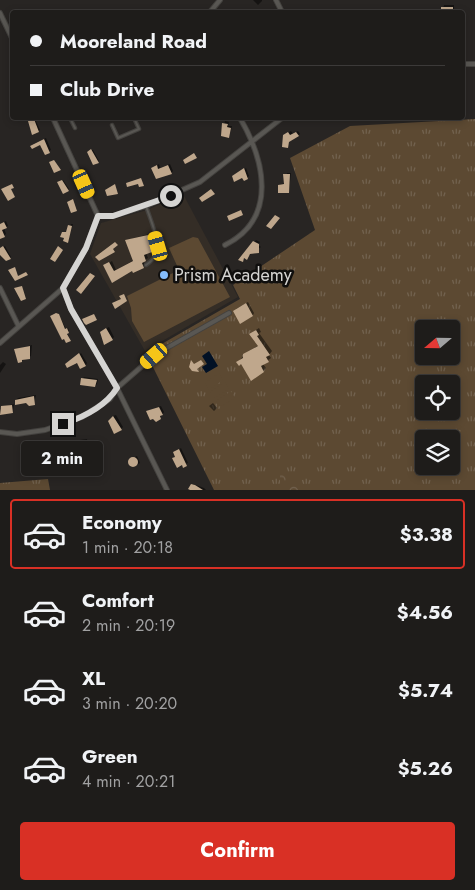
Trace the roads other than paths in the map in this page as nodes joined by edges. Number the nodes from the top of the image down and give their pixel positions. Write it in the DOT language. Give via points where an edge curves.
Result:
graph roads {
  1 [pos="220,0"];
  2 [pos="212,10"];
  3 [pos="0,14"];
  4 [pos="10,34"];
  5 [pos="54,120"];
  6 [pos="71,120"];
  7 [pos="135,120"];
  8 [pos="241,120"];
  9 [pos="279,120"];
  10 [pos="112,125"];
  11 [pos="75,128"];
  12 [pos="253,140"];
  13 [pos="146,206"];
  14 [pos="98,216"];
  15 [pos="225,245"];
  16 [pos="146,265"];
  17 [pos="0,288"];
  18 [pos="63,288"];
  19 [pos="229,313"];
  20 [pos="18,325"];
  21 [pos="0,343"];
  22 [pos="117,388"];
  23 [pos="0,432"];
  24 [pos="167,490"];
  1 -- 2 [label="street"];
  3 -- 4 [label="street"];
  5 -- 14 [label="street"];
  6 -- 11 [label="lane"];
  7 -- 10 [label="lane" via="139,129 118,138"];
  8 -- 12 [label="street"];
  9 -- 12 [label="street"];
  12 -- 13 [label="street" via="200,182"];
  12 -- 15 [label="street" via="262,181 261,200 251,222"];
  13 -- 14 [label="street" via="113,216"];
  13 -- 16 [label="lane" via="158,246 156,256"];
  14 -- 18 [label="street" via="86,248"];
  17 -- 20 [label="street"];
  18 -- 20 [label="street"];
  18 -- 22 [label="street" via="71,309"];
  19 -- 22 [label="street" via="156,354"];
  20 -- 21 [label="street"];
  22 -- 23 [label="street" via="110,399 82,417 45,430 17,434"];
  22 -- 24 [label="street"];
}
